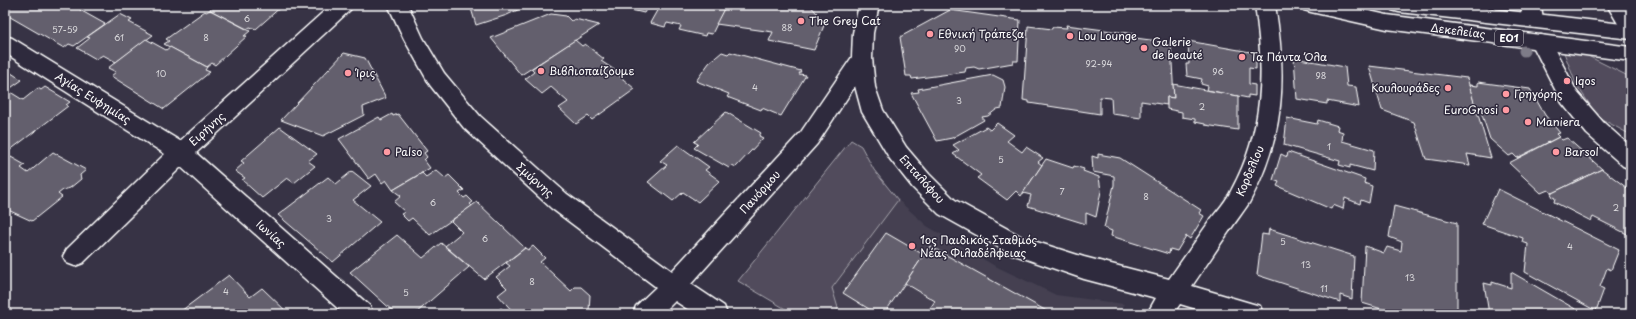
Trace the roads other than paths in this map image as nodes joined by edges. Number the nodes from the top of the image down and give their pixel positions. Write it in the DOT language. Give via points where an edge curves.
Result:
graph roads {
  1 [pos="343,5"];
  2 [pos="398,5"];
  3 [pos="869,5"];
  4 [pos="1265,5"];
  5 [pos="1311,5"];
  6 [pos="1399,5"];
  7 [pos="1617,5"];
  8 [pos="1532,13"];
  9 [pos="1631,30"];
  10 [pos="1541,42"];
  11 [pos="5,44"];
  12 [pos="1631,54"];
  13 [pos="862,58"];
  14 [pos="181,153"];
  15 [pos="1631,160"];
  16 [pos="75,256"];
  17 [pos="674,286"];
  18 [pos="1176,292"];
  19 [pos="361,314"];
  20 [pos="645,314"];
  21 [pos="715,314"];
  22 [pos="1159,314"];
  23 [pos="1250,314"];
  1 -- 14 [label="street, Ειρήνης"];
  2 -- 17 [label="street, Σμύρνης" via="437,79 472,122 558,201"];
  3 -- 13 [label="street, Επταλόφου" via="863,33"];
  4 -- 18 [label="street, Κορδελίου" via="1270,30 1271,99 1267,127 1240,197"];
  5 -- 10 [label="street, Δεκελείας / ΕΟ1" via="1387,22"];
  6 -- 8 [label="street, Δεκελείας / ΕΟ1"];
  7 -- 9 [label="street"];
  8 -- 9 [label="street, Δεκελείας / ΕΟ1"];
  10 -- 12 [label="street, Δεκελείας / ΕΟ1"];
  10 -- 15 [label="street" via="1569,97 1582,114"];
  11 -- 14 [label="street, Αγίας Ευφημίας"];
  13 -- 17 [label="street, Πανόρμου" via="809,138"];
  13 -- 18 [label="street, Επταλόφου" via="873,112 898,153 921,182 947,207 1017,246 1084,268"];
  14 -- 16 [label="street, Ειρήνης"];
  14 -- 19 [label="street, Ιωνίας"];
  17 -- 20 [label="street, Πανόρμου"];
  17 -- 21 [label="street, Σμύρνης"];
  18 -- 22 [label="street, Κορδελίου"];
  18 -- 23 [label="street, Επταλόφου"];
}
